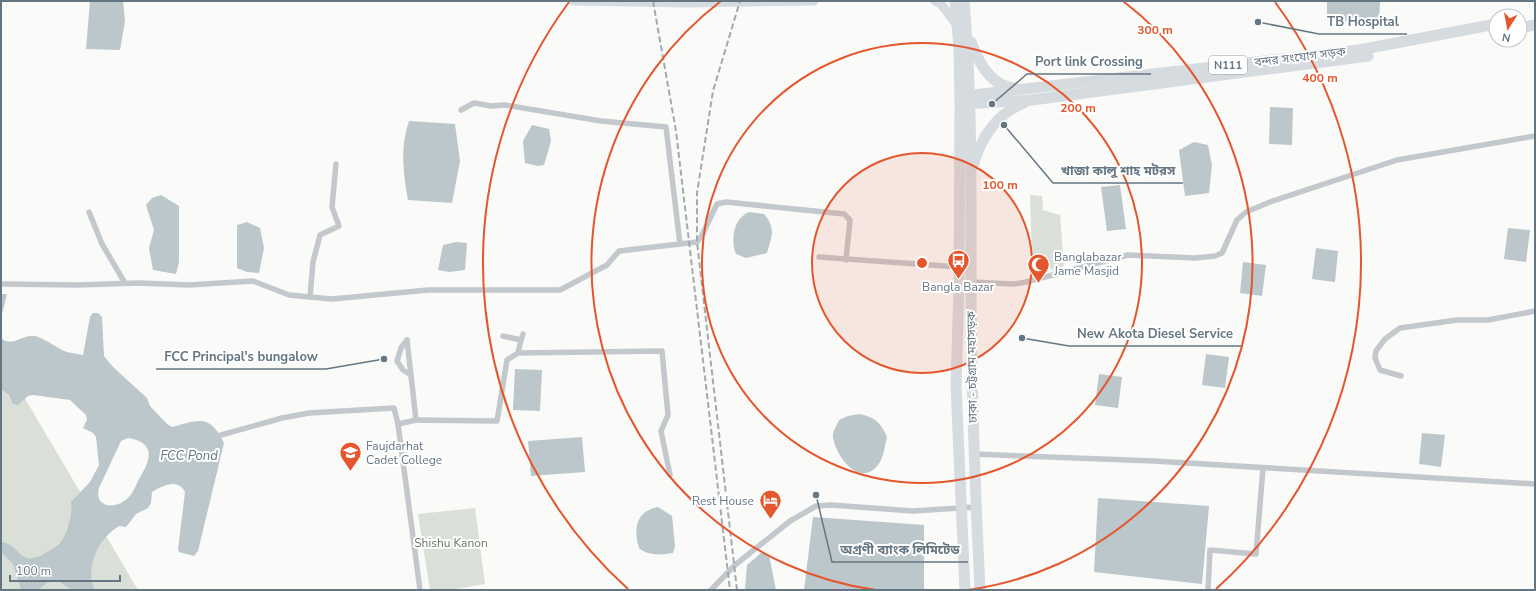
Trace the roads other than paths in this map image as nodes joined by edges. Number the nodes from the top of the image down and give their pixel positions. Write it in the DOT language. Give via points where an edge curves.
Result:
graph roads {
  1 [pos="573,1"];
  2 [pos="814,1"];
  3 [pos="935,1"];
  4 [pos="955,1"];
  5 [pos="964,1"];
  6 [pos="956,24"];
  7 [pos="1488,26"];
  8 [pos="967,30"];
  9 [pos="1488,33"];
  10 [pos="1031,94"];
  11 [pos="965,100"];
  12 [pos="461,110"];
  13 [pos="1535,136"];
  14 [pos="336,164"];
  15 [pos="970,180"];
  16 [pos="89,212"];
  17 [pos="680,244"];
  18 [pos="819,257"];
  19 [pos="846,260"];
  20 [pos="959,267"];
  21 [pos="971,282"];
  22 [pos="125,283"];
  23 [pos="1,284"];
  24 [pos="310,297"];
  25 [pos="1535,311"];
  26 [pos="523,334"];
  27 [pos="503,336"];
  28 [pos="521,340"];
  29 [pos="518,353"];
  30 [pos="411,375"];
  31 [pos="1401,376"];
  32 [pos="416,420"];
  33 [pos="398,424"];
  34 [pos="221,435"];
  35 [pos="973,454"];
  36 [pos="1263,468"];
  37 [pos="670,475"];
  38 [pos="1535,484"];
  39 [pos="976,507"];
  40 [pos="962,509"];
  41 [pos="420,590"];
  42 [pos="711,590"];
  43 [pos="965,590"];
  44 [pos="980,590"];
  45 [pos="1208,590"];
  1 -- 2 [label="main road"];
  3 -- 6 [label="main road" via="941,4"];
  4 -- 6 [label="highway, ঢাকা - চট্টগ্রাম মহাসড়ক"];
  5 -- 8 [label="highway, ঢাকা - চট্টগ্রাম মহাসড়ক"];
  6 -- 11 [label="highway, ঢাকা - চট্টগ্রাম মহাসড়ক"];
  7 -- 10 [label="highway, বন্দর সংযোগ সড়ক / N111" via="1359,50"];
  8 -- 10 [label="highway" via="977,57 999,85"];
  8 -- 11 [label="highway, ঢাকা - চট্টগ্রাম মহাসড়ক"];
  9 -- 10 [label="highway, বন্দর সংযোগ সড়ক / N111" via="1360,57"];
  10 -- 11 [label="highway, বন্দর সংযোগ সড়ক / N111"];
  10 -- 15 [label="highway" via="993,124 976,156"];
  11 -- 15 [label="highway, ঢাকা - চট্টগ্রাম মহাসড়ক"];
  11 -- 20 [label="highway, ঢাকা - চট্টগ্রাম মহাসড়ক"];
  12 -- 17 [label="street" via="474,103 504,105 601,121 666,127"];
  13 -- 21 [label="street" via="1397,160 1270,202 1246,212 1237,220 1222,253 1215,256 1195,258 1128,255 1026,282"];
  14 -- 24 [label="street" via="332,207 339,226 320,235 313,262"];
  15 -- 21 [label="highway, ঢাকা - চট্টগ্রাম মহাসড়ক"];
  16 -- 22 [label="street" via="102,244"];
  17 -- 19 [label="street" via="697,242 717,204 726,202 844,214 850,220"];
  17 -- 24 [label="street" via="619,251 607,265 560,290 428,290 332,299"];
  18 -- 19 [label="street"];
  19 -- 20 [label="street"];
  20 -- 40 [label="highway, ঢাকা - চট্টগ্রাম মহাসড়ক" via="956,386"];
  21 -- 35 [label="highway, ঢাকা - চট্টগ্রাম মহাসড়ক"];
  22 -- 23 [label="street"];
  22 -- 24 [label="street" via="189,285 254,280 289,296"];
  25 -- 31 [label="street" via="1488,320 1457,320 1400,328 1385,339 1376,351 1375,358 1380,370"];
  26 -- 28 [label="street"];
  27 -- 28 [label="street"];
  28 -- 29 [label="street"];
  29 -- 32 [label="street" via="507,360 497,421"];
  29 -- 37 [label="street" via="662,351 668,415 661,431"];
  30 -- 30 [label="street" via="403,370 397,361 407,340"];
  30 -- 32 [label="street"];
  32 -- 33 [label="street"];
  33 -- 34 [label="street" via="394,408 309,413"];
  33 -- 41 [label="street"];
  35 -- 36 [label="street"];
  35 -- 39 [label="highway, ঢাকা - চট্টগ্রাম মহাসড়ক"];
  36 -- 38 [label="street"];
  36 -- 45 [label="street" via="1256,554 1210,550"];
  39 -- 40 [label="street"];
  39 -- 44 [label="highway, ঢাকা - চট্টগ্রাম মহাসড়ক"];
  40 -- 42 [label="street" via="913,511 816,506 790,521 735,565"];
  40 -- 43 [label="highway, ঢাকা - চট্টগ্রাম মহাসড়ক"];
}
